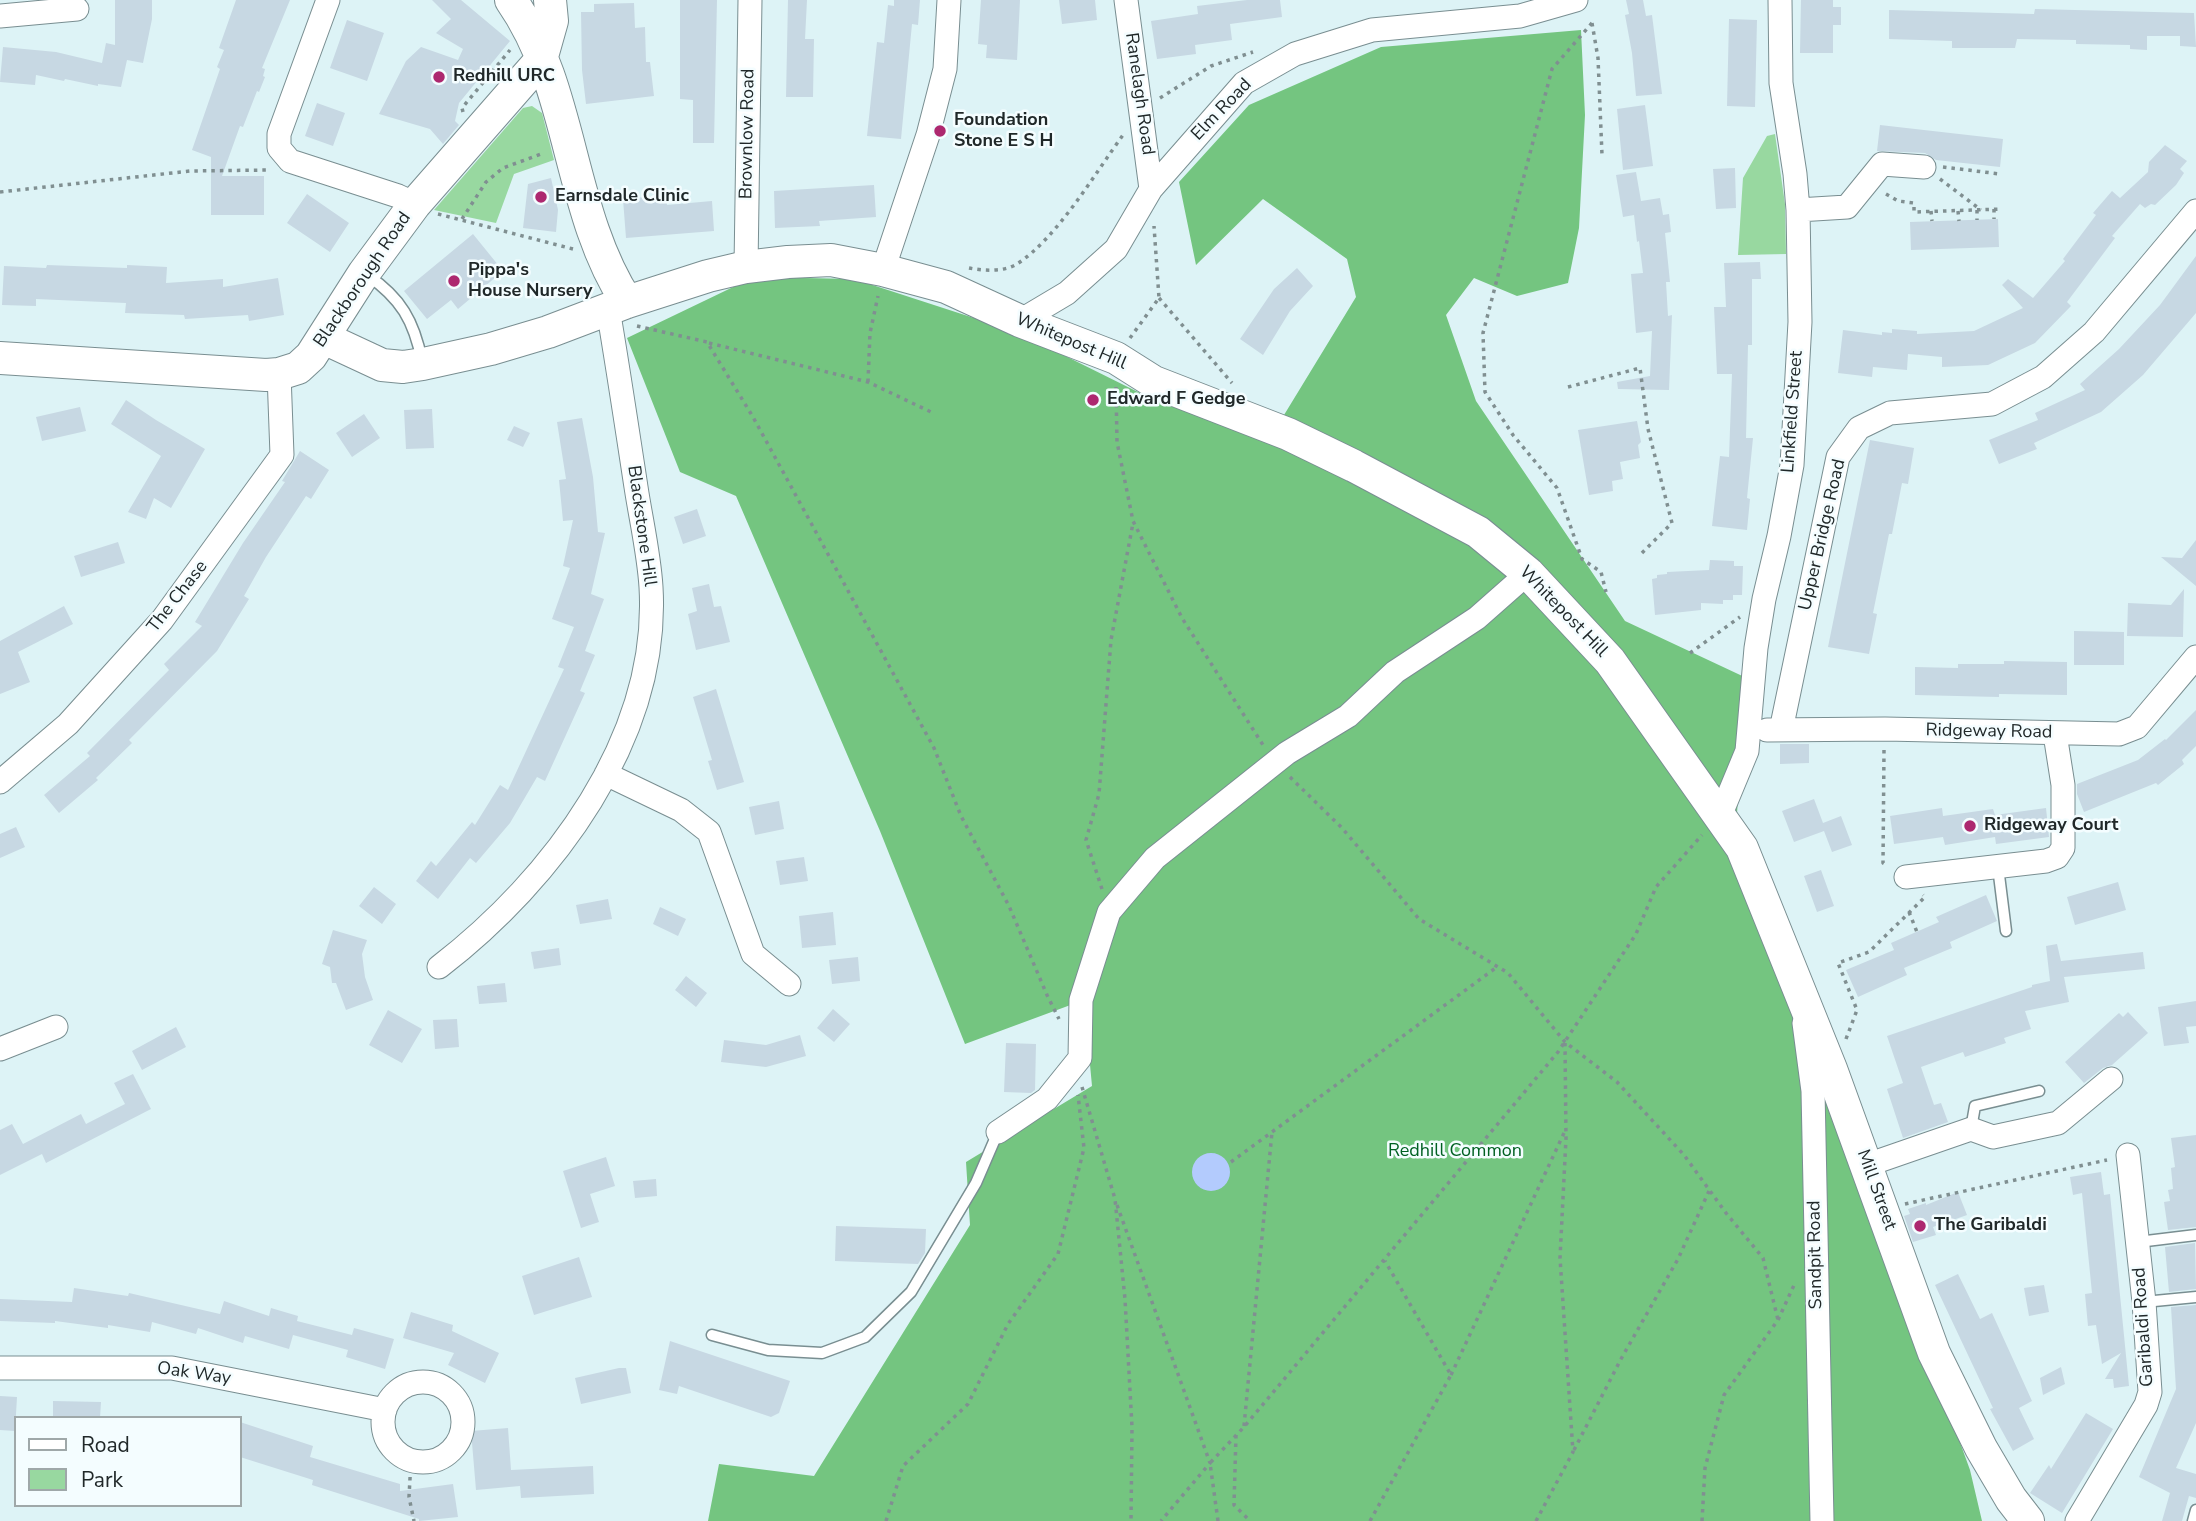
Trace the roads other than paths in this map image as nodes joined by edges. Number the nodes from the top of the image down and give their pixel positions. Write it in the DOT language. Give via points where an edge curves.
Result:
graph roads {
  1 [pos="328,0"];
  2 [pos="511,0"];
  3 [pos="550,0"];
  4 [pos="750,0"];
  5 [pos="949,0"];
  6 [pos="1126,0"];
  7 [pos="1576,0"];
  8 [pos="1780,0"];
  9 [pos="77,9"];
  10 [pos="0,16"];
  11 [pos="541,60"];
  12 [pos="1924,167"];
  13 [pos="1152,189"];
  14 [pos="424,208"];
  15 [pos="1798,210"];
  16 [pos="2196,211"];
  17 [pos="746,267"];
  18 [pos="883,270"];
  19 [pos="365,273"];
  20 [pos="615,312"];
  21 [pos="1020,321"];
  22 [pos="324,338"];
  23 [pos="0,358"];
  24 [pos="423,364"];
  25 [pos="279,374"];
  26 [pos="1528,573"];
  27 [pos="2196,657"];
  28 [pos="1749,730"];
  29 [pos="1781,730"];
  30 [pos="2054,734"];
  31 [pos="606,774"];
  32 [pos="0,782"];
  33 [pos="1720,816"];
  34 [pos="1742,848"];
  35 [pos="1998,867"];
  36 [pos="1906,877"];
  37 [pos="2006,931"];
  38 [pos="439,967"];
  39 [pos="789,984"];
  40 [pos="1800,989"];
  41 [pos="56,1027"];
  42 [pos="0,1049"];
  43 [pos="2111,1079"];
  44 [pos="2039,1091"];
  45 [pos="1971,1129"];
  46 [pos="998,1132"];
  47 [pos="2128,1156"];
  48 [pos="1867,1165"];
  49 [pos="2196,1235"];
  50 [pos="2137,1242"];
  51 [pos="2196,1297"];
  52 [pos="2144,1302"];
  53 [pos="712,1335"];
  54 [pos="0,1368"];
  55 [pos="385,1410"];
  56 [pos="2196,1510"];
  57 [pos="1822,1521"];
  58 [pos="2028,1521"];
  59 [pos="2077,1521"];
  60 [pos="2193,1521"];
  1 -- 14 [label="street" via="279,134 279,148 290,160"];
  2 -- 11 [label="street"];
  3 -- 11 [label="street" via="552,21"];
  4 -- 17 [label="street, Brownlow Road"];
  5 -- 18 [label="street" via="945,69 929,135"];
  6 -- 13 [label="street, Ranelagh Road"];
  7 -- 13 [label="street, Elm Road" via="1520,16 1372,30 1295,54 1244,83"];
  8 -- 15 [label="street, Linkfield Street" via="1781,83"];
  9 -- 10 [label="street"];
  11 -- 14 [label="street, Blackborough Road"];
  11 -- 20 [label="street" via="551,79 593,232 613,277"];
  12 -- 15 [label="street" via="1882,164 1847,207"];
  13 -- 21 [label="street, Elm Road" via="1116,249 1067,293"];
  14 -- 19 [label="street, Blackborough Road"];
  15 -- 28 [label="street, Linkfield Street" via="1800,322 1792,465 1756,648"];
  16 -- 29 [label="street, Upper Bridge Road" via="2094,332 2043,377 1992,404 1890,413 1859,428 1838,457"];
  17 -- 18 [label="street, Whitepost Hill" via="831,260"];
  17 -- 20 [label="street, Whitepost Hill"];
  18 -- 21 [label="street, Whitepost Hill" via="946,287"];
  19 -- 22 [label="street, Blackborough Road"];
  19 -- 24 [label="lane" via="386,287 405,310"];
  20 -- 24 [label="street"];
  20 -- 31 [label="street, Blackstone Hill" via="651,588 648,650 636,704"];
  21 -- 26 [label="street, Whitepost Hill" via="1116,358 1154,383 1288,434 1354,466 1478,532"];
  22 -- 24 [label="street" via="382,365"];
  22 -- 25 [label="street, Blackborough Road" via="298,368"];
  23 -- 25 [label="street"];
  25 -- 32 [label="street, The Chase" via="282,454 162,620 68,724"];
  26 -- 33 [label="street, Whitepost Hill" via="1610,661"];
  26 -- 46 [label="street" via="1477,618 1395,673 1348,716 1275,763 1155,858 1109,912 1081,1000 1079,1066 1047,1099"];
  27 -- 30 [label="street, Ridgeway Road" via="2137,727 2119,734"];
  28 -- 29 [label="street, Ridgeway Road"];
  28 -- 33 [label="street, Linkfield Street" via="1747,751"];
  29 -- 30 [label="street, Ridgeway Road"];
  30 -- 35 [label="street" via="2063,785 2063,848 2057,857 2046,861"];
  31 -- 38 [label="street, Blackstone Hill" via="576,826 527,885 476,938"];
  31 -- 39 [label="street" via="681,810 709,832 753,954"];
  33 -- 34 [label="street, Whitepost Hill"];
  34 -- 40 [label="street, Mill Street"];
  35 -- 36 [label="street"];
  35 -- 37 [label="lane"];
  40 -- 48 [label="street, Mill Street"];
  40 -- 57 [label="street, Sandpit Road" via="1813,1091"];
  41 -- 42 [label="street"];
  43 -- 45 [label="street" via="2058,1123 1993,1137"];
  44 -- 45 [label="lane" via="1975,1106"];
  45 -- 48 [label="street"];
  46 -- 53 [label="lane" via="976,1183 911,1292 865,1338 822,1353 768,1350"];
  47 -- 50 [label="street, Garibaldi Road"];
  48 -- 58 [label="street, Mill Street" via="1934,1353 1981,1448"];
  49 -- 50 [label="lane"];
  50 -- 52 [label="street, Garibaldi Road"];
  51 -- 52 [label="lane"];
  52 -- 59 [label="street, Garibaldi Road" via="2150,1392"];
  54 -- 55 [label="street, Oak Way" via="172,1368"];
  55 -- 55 [label="street" via="391,1398 413,1383 440,1385 459,1404 463,1430 449,1454 437,1460 411,1460 400,1455 385,1435"];
  56 -- 60 [label="lane"];
}
